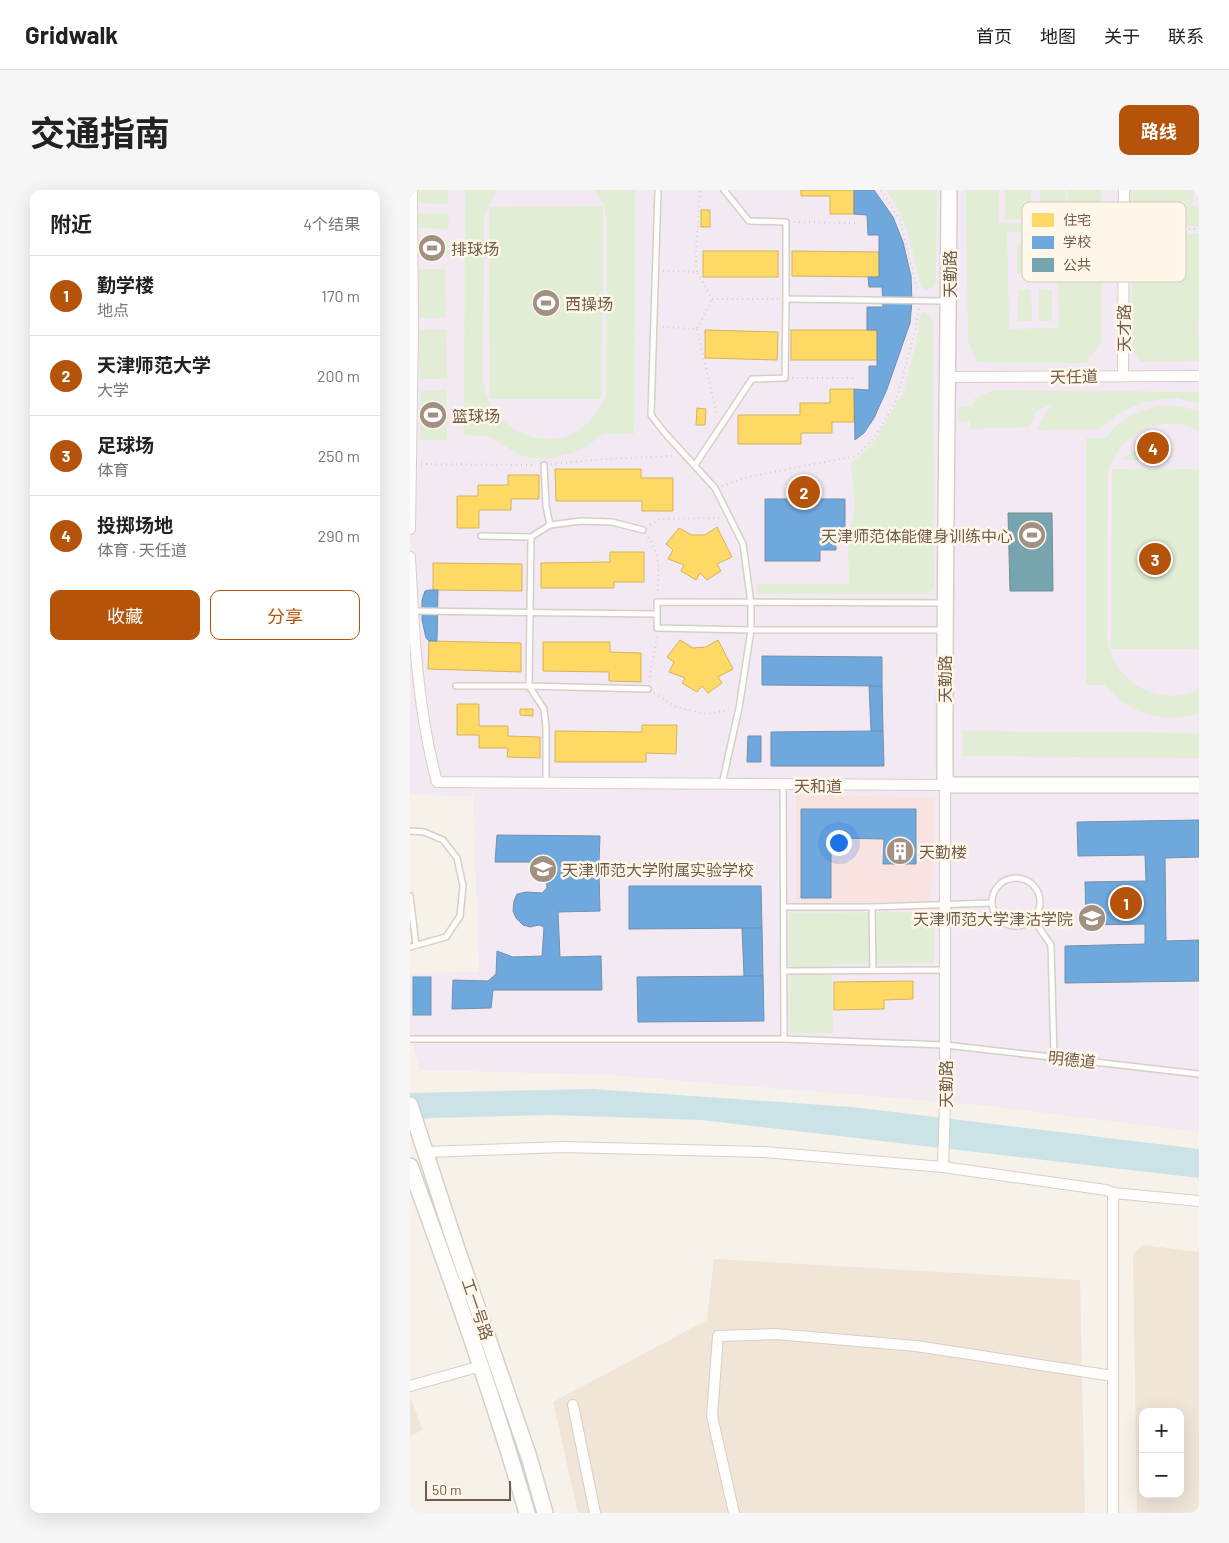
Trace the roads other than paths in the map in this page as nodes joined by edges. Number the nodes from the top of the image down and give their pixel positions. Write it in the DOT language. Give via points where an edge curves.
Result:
graph roads {
  1 [pos="412,190"];
  2 [pos="658,190"];
  3 [pos="724,190"];
  4 [pos="949,190"];
  5 [pos="1124,282"];
  6 [pos="786,299"];
  7 [pos="949,301"];
  8 [pos="1123,376"];
  9 [pos="1199,376"];
  10 [pos="948,377"];
  11 [pos="544,465"];
  12 [pos="695,465"];
  13 [pos="550,525"];
  14 [pos="410,529"];
  15 [pos="643,530"];
  16 [pos="481,536"];
  17 [pos="531,537"];
  18 [pos="410,557"];
  19 [pos="944,603"];
  20 [pos="751,604"];
  21 [pos="413,611"];
  22 [pos="530,612"];
  23 [pos="657,614"];
  24 [pos="751,630"];
  25 [pos="944,630"];
  26 [pos="456,686"];
  27 [pos="528,686"];
  28 [pos="648,689"];
  29 [pos="546,783"];
  30 [pos="722,784"];
  31 [pos="784,784"];
  32 [pos="945,785"];
  33 [pos="1199,785"];
  34 [pos="410,831"];
  35 [pos="410,896"];
  36 [pos="991,903"];
  37 [pos="945,905"];
  38 [pos="784,907"];
  39 [pos="872,907"];
  40 [pos="1033,918"];
  41 [pos="416,945"];
  42 [pos="410,947"];
  43 [pos="784,970"];
  44 [pos="873,970"];
  45 [pos="945,970"];
  46 [pos="410,1039"];
  47 [pos="784,1040"];
  48 [pos="944,1045"];
  49 [pos="1054,1057"];
  50 [pos="1199,1074"];
  51 [pos="410,1105"];
  52 [pos="426,1152"];
  53 [pos="943,1167"];
  54 [pos="411,1169"];
  55 [pos="432,1170"];
  56 [pos="1113,1193"];
  57 [pos="1199,1201"];
  58 [pos="481,1366"];
  59 [pos="1113,1376"];
  60 [pos="410,1386"];
  61 [pos="572,1404"];
  62 [pos="527,1513"];
  63 [pos="545,1513"];
  64 [pos="595,1513"];
  65 [pos="734,1513"];
  66 [pos="1113,1513"];
  1 -- 14 [label="street"];
  2 -- 12 [label="lane" via="651,415"];
  3 -- 6 [label="lane" via="749,221 786,222"];
  4 -- 7 [label="street, 天勤路"];
  5 -- 8 [label="street, 天才路"];
  6 -- 7 [label="lane"];
  6 -- 12 [label="lane" via="785,378 752,379"];
  7 -- 10 [label="street, 天勤路"];
  8 -- 9 [label="street, 天任道"];
  8 -- 10 [label="street, 天任道"];
  10 -- 19 [label="street, 天勤路"];
  11 -- 13 [label="lane"];
  12 -- 20 [label="lane" via="716,488 743,544"];
  13 -- 15 [label="lane" via="612,522"];
  13 -- 17 [label="lane"];
  16 -- 17 [label="lane"];
  17 -- 22 [label="lane"];
  18 -- 21 [label="street"];
  19 -- 20 [label="lane"];
  19 -- 25 [label="street, 天勤路"];
  20 -- 23 [label="lane" via="657,602"];
  20 -- 24 [label="lane"];
  21 -- 22 [label="lane"];
  21 -- 29 [label="street, 天和道" via="415,659 428,749 437,782"];
  22 -- 23 [label="lane"];
  22 -- 27 [label="lane"];
  23 -- 24 [label="lane" via="657,628"];
  24 -- 25 [label="lane"];
  24 -- 30 [label="lane" via="739,708"];
  25 -- 32 [label="street, 天勤路"];
  26 -- 27 [label="lane"];
  27 -- 28 [label="lane"];
  27 -- 29 [label="lane" via="544,710"];
  29 -- 30 [label="street, 天和道"];
  30 -- 31 [label="street, 天和道"];
  31 -- 32 [label="street, 天和道"];
  31 -- 38 [label="lane"];
  32 -- 33 [label="street, 天和道"];
  32 -- 37 [label="street, 天勤路"];
  34 -- 41 [label="lane" via="424,832 443,840 457,858 463,886 460,916 446,937"];
  35 -- 41 [label="lane"];
  36 -- 37 [label="lane"];
  36 -- 40 [label="lane" via="995,915 1004,924 1017,926 1029,923"];
  36 -- 40 [label="lane" via="998,886 1008,879 1021,878 1032,884 1039,895 1039,907"];
  37 -- 39 [label="lane"];
  37 -- 45 [label="street, 天勤路"];
  38 -- 39 [label="lane"];
  38 -- 43 [label="lane"];
  39 -- 44 [label="lane"];
  40 -- 49 [label="lane" via="1051,945"];
  41 -- 42 [label="lane"];
  43 -- 44 [label="lane"];
  43 -- 47 [label="lane"];
  44 -- 45 [label="lane"];
  45 -- 48 [label="street, 天勤路"];
  46 -- 47 [label="lane, 明德道"];
  47 -- 48 [label="lane, 明德道"];
  48 -- 49 [label="lane, 明德道"];
  48 -- 53 [label="street, 天勤路"];
  49 -- 50 [label="lane, 明德道"];
  51 -- 52 [label="street, 工一号路"];
  52 -- 53 [label="street" via="563,1146 764,1152"];
  52 -- 55 [label="street, 工一号路"];
  53 -- 56 [label="street"];
  54 -- 55 [label="street"];
  54 -- 58 [label="street, 工一号路"];
  55 -- 63 [label="street, 工一号路"];
  56 -- 57 [label="street"];
  56 -- 59 [label="street"];
  58 -- 60 [label="street"];
  58 -- 62 [label="street, 工一号路"];
  59 -- 65 [label="street" via="916,1346 776,1334 718,1336 712,1416"];
  59 -- 66 [label="street"];
  61 -- 64 [label="street"];
}
